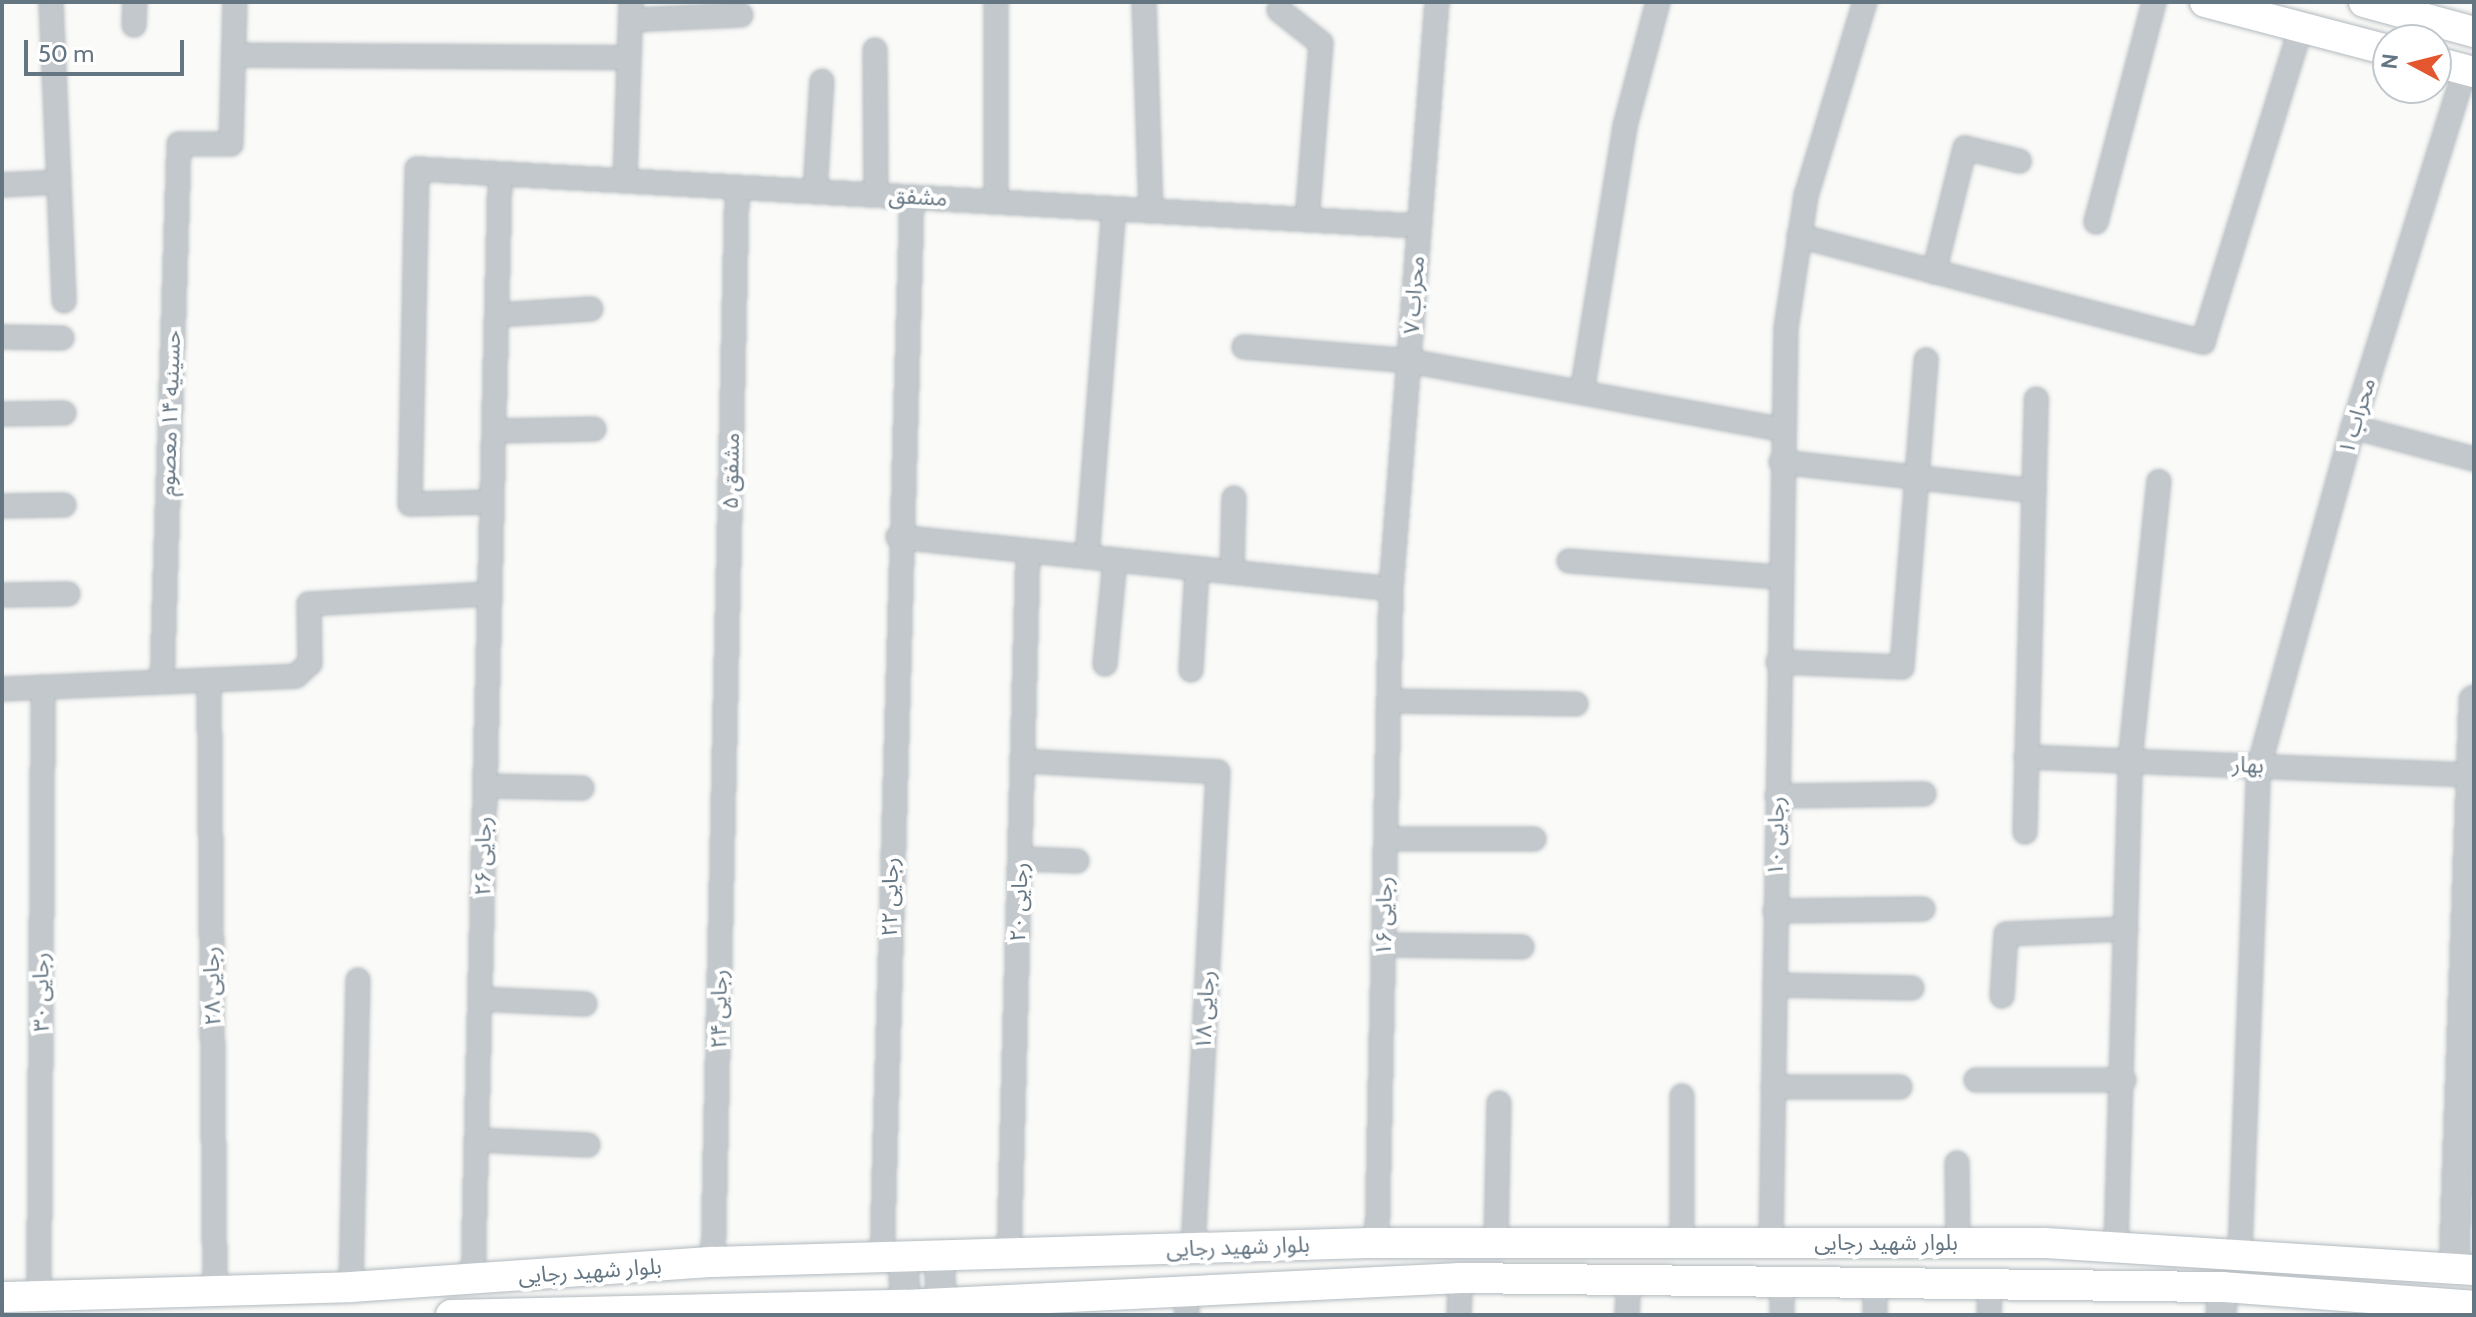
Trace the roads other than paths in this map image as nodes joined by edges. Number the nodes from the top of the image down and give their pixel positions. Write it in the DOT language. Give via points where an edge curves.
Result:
graph roads {
  1 [pos="51,2"];
  2 [pos="135,2"];
  3 [pos="235,2"];
  4 [pos="996,2"];
  5 [pos="1144,2"];
  6 [pos="1437,2"];
  7 [pos="1658,2"];
  8 [pos="1865,2"];
  9 [pos="2154,2"];
  10 [pos="2205,2"];
  11 [pos="2364,2"];
  12 [pos="2407,8"];
  13 [pos="1279,10"];
  14 [pos="631,11"];
  15 [pos="741,15"];
  16 [pos="134,25"];
  17 [pos="2301,27"];
  18 [pos="2474,32"];
  19 [pos="2372,46"];
  20 [pos="875,50"];
  21 [pos="234,55"];
  22 [pos="629,58"];
  23 [pos="2458,68"];
  24 [pos="822,81"];
  25 [pos="2019,161"];
  26 [pos="500,174"];
  27 [pos="625,181"];
  28 [pos="59,182"];
  29 [pos="2,185"];
  30 [pos="737,187"];
  31 [pos="815,191"];
  32 [pos="876,195"];
  33 [pos="912,197"];
  34 [pos="996,202"];
  35 [pos="1114,209"];
  36 [pos="1151,211"];
  37 [pos="1307,219"];
  38 [pos="2096,222"];
  39 [pos="1419,226"];
  40 [pos="1799,236"];
  41 [pos="1934,272"];
  42 [pos="64,301"];
  43 [pos="591,309"];
  44 [pos="497,315"];
  45 [pos="2,337"];
  46 [pos="62,338"];
  47 [pos="1244,347"];
  48 [pos="1926,360"];
  49 [pos="1409,361"];
  50 [pos="1582,392"];
  51 [pos="2036,399"];
  52 [pos="64,413"];
  53 [pos="2,414"];
  54 [pos="2353,427"];
  55 [pos="594,429"];
  56 [pos="1781,429"];
  57 [pos="494,431"];
  58 [pos="2474,459"];
  59 [pos="1781,462"];
  60 [pos="1915,479"];
  61 [pos="2159,482"];
  62 [pos="2034,491"];
  63 [pos="1234,498"];
  64 [pos="492,502"];
  65 [pos="64,505"];
  66 [pos="2,506"];
  67 [pos="898,537"];
  68 [pos="1028,551"];
  69 [pos="1087,557"];
  70 [pos="1115,560"];
  71 [pos="1569,561"];
  72 [pos="1197,568"];
  73 [pos="1232,572"];
  74 [pos="1779,577"];
  75 [pos="1391,589"];
  76 [pos="68,594"];
  77 [pos="490,594"];
  78 [pos="2,595"];
  79 [pos="1778,662"];
  80 [pos="1105,664"];
  81 [pos="1191,670"];
  82 [pos="209,680"];
  83 [pos="162,682"];
  84 [pos="43,687"];
  85 [pos="2,689"];
  86 [pos="2474,700"];
  87 [pos="1388,701"];
  88 [pos="1576,704"];
  89 [pos="724,756"];
  90 [pos="2026,757"];
  91 [pos="1023,761"];
  92 [pos="2130,761"];
  93 [pos="2259,766"];
  94 [pos="2472,775"];
  95 [pos="485,786"];
  96 [pos="582,788"];
  97 [pos="1924,794"];
  98 [pos="1777,796"];
  99 [pos="2025,832"];
  100 [pos="1386,839"];
  101 [pos="1534,839"];
  102 [pos="1020,859"];
  103 [pos="1077,861"];
  104 [pos="1923,909"];
  105 [pos="1775,911"];
  106 [pos="2126,929"];
  107 [pos="1384,945"];
  108 [pos="1522,947"];
  109 [pos="358,980"];
  110 [pos="1775,985"];
  111 [pos="1912,988"];
  112 [pos="2002,996"];
  113 [pos="480,999"];
  114 [pos="585,1004"];
  115 [pos="1976,1080"];
  116 [pos="2124,1080"];
  117 [pos="1773,1087"];
  118 [pos="1900,1087"];
  119 [pos="1682,1096"];
  120 [pos="1499,1103"];
  121 [pos="477,1140"];
  122 [pos="588,1145"];
  123 [pos="1957,1163"];
  124 [pos="1377,1243"];
  125 [pos="1496,1243"];
  126 [pos="1682,1243"];
  127 [pos="1771,1243"];
  128 [pos="1958,1243"];
  129 [pos="2116,1246"];
  130 [pos="1193,1248"];
  131 [pos="2240,1252"];
  132 [pos="1009,1254"];
  133 [pos="939,1256"];
  134 [pos="893,1257"];
  135 [pos="713,1262"];
  136 [pos="2464,1269"];
  137 [pos="1460,1278"];
  138 [pos="473,1280"];
  139 [pos="1629,1280"];
  140 [pos="1782,1282"];
  141 [pos="1875,1283"];
  142 [pos="1990,1284"];
  143 [pos="351,1287"];
  144 [pos="215,1292"];
  145 [pos="2,1297"];
  146 [pos="39,1297"];
  147 [pos="2222,1301"];
  148 [pos="1186,1303"];
  149 [pos="1100,1305"];
  150 [pos="2474,1306"];
  151 [pos="942,1309"];
  152 [pos="2438,1309"];
  153 [pos="906,1310"];
  154 [pos="704,1312"];
  155 [pos="451,1315"];
  156 [pos="1459,1315"];
  157 [pos="1627,1315"];
  158 [pos="1782,1315"];
  159 [pos="1875,1315"];
  160 [pos="1989,1315"];
  1 -- 28 [label="street"];
  2 -- 16 [label="street"];
  3 -- 21 [label="street"];
  4 -- 34 [label="street"];
  5 -- 36 [label="street"];
  6 -- 39 [label="street, محراب ۷"];
  7 -- 50 [label="street" via="1625,126"];
  8 -- 40 [label="street, رجایی ۱۰"];
  9 -- 38 [label="street"];
  10 -- 17 [label="main road"];
  11 -- 12 [label="main road"];
  12 -- 18 [label="main road"];
  13 -- 37 [label="street" via="1321,43"];
  14 -- 15 [label="street"];
  14 -- 22 [label="street"];
  17 -- 19 [label="main road"];
  17 -- 41 [label="street" via="2203,342"];
  20 -- 32 [label="street"];
  21 -- 22 [label="street"];
  21 -- 83 [label="street, حسینیه ۱۴ معصوم" via="231,144 179,144"];
  22 -- 27 [label="street"];
  23 -- 54 [label="street, محراب ۱"];
  24 -- 31 [label="street"];
  25 -- 41 [label="street" via="1965,148"];
  26 -- 27 [label="street, مشفق"];
  26 -- 44 [label="street, رجایی ۲۶"];
  26 -- 64 [label="street, مشفق" via="417,169 410,504"];
  27 -- 30 [label="street, مشفق"];
  28 -- 29 [label="street"];
  28 -- 42 [label="street"];
  30 -- 31 [label="street, مشفق"];
  30 -- 89 [label="street, مشفق ۵"];
  31 -- 32 [label="street, مشفق"];
  32 -- 33 [label="street, مشفق"];
  33 -- 34 [label="street, مشفق"];
  33 -- 67 [label="street, رجایی ۲۲"];
  34 -- 35 [label="street, مشفق"];
  35 -- 36 [label="street, مشفق"];
  35 -- 69 [label="street"];
  36 -- 37 [label="street, مشفق"];
  37 -- 39 [label="street, مشفق"];
  39 -- 49 [label="street, محراب ۷"];
  40 -- 41 [label="street"];
  40 -- 56 [label="street, رجایی ۱۰"];
  43 -- 44 [label="street"];
  44 -- 57 [label="street, رجایی ۲۶"];
  45 -- 46 [label="street"];
  47 -- 49 [label="street"];
  48 -- 60 [label="street"];
  49 -- 50 [label="street"];
  49 -- 75 [label="street, محراب ۷"];
  50 -- 56 [label="street"];
  51 -- 62 [label="street"];
  52 -- 53 [label="street"];
  54 -- 58 [label="street"];
  54 -- 93 [label="street, محراب ۱"];
  55 -- 57 [label="street"];
  56 -- 59 [label="street, رجایی ۱۰"];
  57 -- 64 [label="street, رجایی ۲۶"];
  59 -- 60 [label="street"];
  59 -- 74 [label="street, رجایی ۱۰"];
  60 -- 62 [label="street"];
  60 -- 79 [label="street" via="1902,667"];
  61 -- 92 [label="street"];
  62 -- 90 [label="street"];
  63 -- 73 [label="street"];
  64 -- 77 [label="street, رجایی ۲۶"];
  65 -- 66 [label="street"];
  67 -- 68 [label="street"];
  67 -- 134 [label="street, رجایی ۲۲"];
  68 -- 69 [label="street"];
  68 -- 91 [label="street, رجایی ۲۰"];
  69 -- 70 [label="street"];
  70 -- 72 [label="street"];
  70 -- 80 [label="street"];
  71 -- 74 [label="street"];
  72 -- 73 [label="street"];
  72 -- 81 [label="street"];
  73 -- 75 [label="street"];
  74 -- 79 [label="street, رجایی ۱۰"];
  75 -- 87 [label="street, رجایی ۱۶"];
  76 -- 78 [label="street"];
  77 -- 82 [label="street" via="309,604 310,663 296,676"];
  77 -- 95 [label="street, رجایی ۲۶"];
  79 -- 98 [label="street, رجایی ۱۰"];
  82 -- 83 [label="street"];
  82 -- 144 [label="street, رجایی ۲۸"];
  83 -- 84 [label="street"];
  84 -- 85 [label="street"];
  84 -- 146 [label="street, رجایی ۳۰"];
  86 -- 94 [label="street"];
  87 -- 88 [label="street"];
  87 -- 100 [label="street, رجایی ۱۶"];
  89 -- 135 [label="street, رجایی ۲۴"];
  90 -- 92 [label="street, بهار"];
  90 -- 99 [label="street"];
  91 -- 102 [label="street, رجایی ۲۰"];
  91 -- 130 [label="street, رجایی ۱۸" via="1218,772"];
  92 -- 93 [label="street, بهار"];
  92 -- 106 [label="street"];
  93 -- 94 [label="street, بهار"];
  93 -- 131 [label="street, محراب ۱"];
  94 -- 136 [label="street"];
  95 -- 96 [label="street"];
  95 -- 113 [label="street, رجایی ۲۶"];
  97 -- 98 [label="street"];
  98 -- 105 [label="street, رجایی ۱۰"];
  100 -- 101 [label="street"];
  100 -- 107 [label="street, رجایی ۱۶"];
  102 -- 103 [label="street"];
  102 -- 132 [label="street, رجایی ۲۰"];
  104 -- 105 [label="street"];
  105 -- 110 [label="street, رجایی ۱۰"];
  106 -- 112 [label="street" via="2006,934"];
  106 -- 116 [label="street"];
  107 -- 108 [label="street"];
  107 -- 124 [label="street, رجایی ۱۶"];
  109 -- 143 [label="street"];
  110 -- 111 [label="street"];
  110 -- 117 [label="street, رجایی ۱۰"];
  113 -- 114 [label="street"];
  113 -- 121 [label="street, رجایی ۲۶"];
  115 -- 116 [label="street"];
  116 -- 129 [label="street"];
  117 -- 118 [label="street"];
  117 -- 127 [label="street, رجایی ۱۰"];
  119 -- 126 [label="street"];
  120 -- 125 [label="street"];
  121 -- 122 [label="street"];
  121 -- 138 [label="street, رجایی ۲۶"];
  123 -- 128 [label="street"];
  124 -- 125 [label="main road, بلوار شهید رجایی"];
  124 -- 130 [label="main road, بلوار شهید رجایی"];
  125 -- 126 [label="main road, بلوار شهید رجایی"];
  126 -- 127 [label="main road, بلوار شهید رجایی"];
  127 -- 128 [label="main road, بلوار شهید رجایی"];
  128 -- 129 [label="main road, بلوار شهید رجایی"];
  129 -- 131 [label="main road, بلوار شهید رجایی"];
  130 -- 132 [label="main road, بلوار شهید رجایی"];
  131 -- 136 [label="main road, بلوار شهید رجایی"];
  132 -- 133 [label="main road, بلوار شهید رجایی"];
  133 -- 134 [label="main road, بلوار شهید رجایی"];
  133 -- 151 [label="street"];
  134 -- 135 [label="main road, بلوار شهید رجایی"];
  134 -- 153 [label="street"];
  135 -- 138 [label="main road, بلوار شهید رجایی"];
  137 -- 139 [label="main road, بلوار شهید رجایی"];
  137 -- 148 [label="main road, بلوار شهید رجایی"];
  137 -- 156 [label="street"];
  138 -- 143 [label="main road, بلوار شهید رجایی"];
  139 -- 140 [label="main road, بلوار شهید رجایی"];
  139 -- 157 [label="street"];
  140 -- 141 [label="main road, بلوار شهید رجایی"];
  140 -- 158 [label="street"];
  141 -- 142 [label="main road, بلوار شهید رجایی"];
  141 -- 159 [label="street"];
  142 -- 147 [label="main road, بلوار شهید رجایی"];
  142 -- 160 [label="street"];
  143 -- 144 [label="main road, بلوار شهید رجایی"];
  144 -- 146 [label="main road, بلوار شهید رجایی"];
  145 -- 146 [label="main road, بلوار شهید رجایی"];
  147 -- 152 [label="main road, بلوار شهید رجایی"];
  148 -- 149 [label="main road, بلوار شهید رجایی"];
  149 -- 151 [label="main road, بلوار شهید رجایی"];
  150 -- 152 [label="main road, بلوار شهید رجایی"];
  151 -- 153 [label="main road, بلوار شهید رجایی"];
  153 -- 154 [label="main road, بلوار شهید رجایی"];
  154 -- 155 [label="main road, بلوار شهید رجایی"];
}
